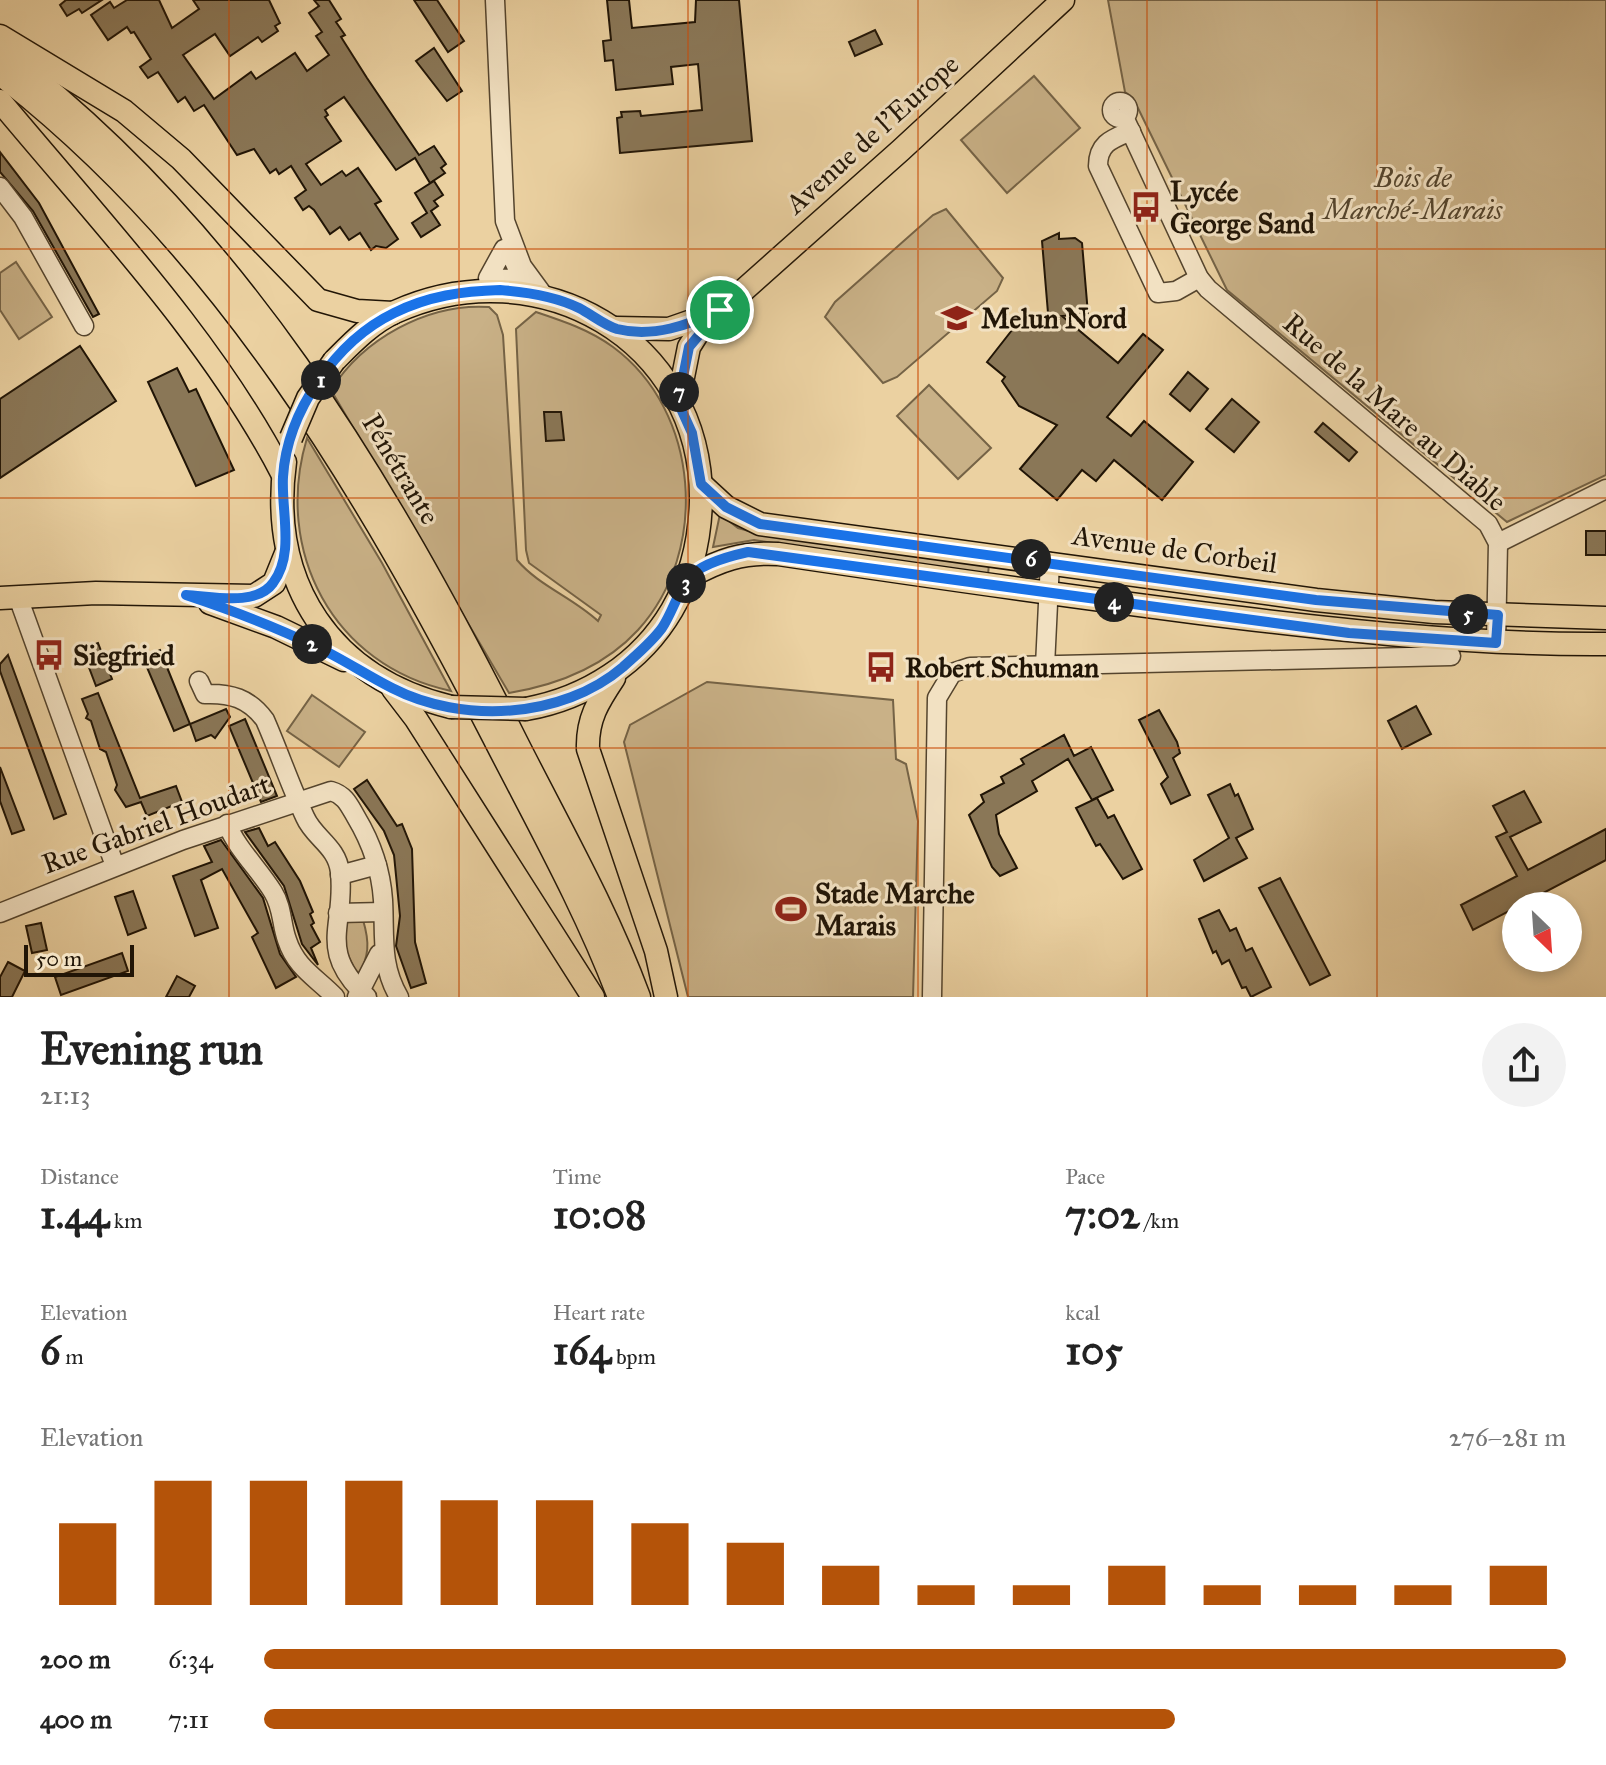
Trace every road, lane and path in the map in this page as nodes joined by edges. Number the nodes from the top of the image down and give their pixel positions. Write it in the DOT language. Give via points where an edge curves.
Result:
graph roads {
  1 [pos="495,0"];
  2 [pos="1063,0"];
  3 [pos="0,36"];
  4 [pos="0,51"];
  5 [pos="0,74"];
  6 [pos="0,101"];
  7 [pos="0,187"];
  8 [pos="505,221"];
  9 [pos="1199,278"];
  10 [pos="462,291"];
  11 [pos="544,296"];
  12 [pos="720,310"];
  13 [pos="393,313"];
  14 [pos="84,326"];
  15 [pos="616,328"];
  16 [pos="678,402"];
  17 [pos="283,475"];
  18 [pos="701,484"];
  19 [pos="1606,489"];
  20 [pos="1498,543"];
  21 [pos="287,551"];
  22 [pos="1050,562"];
  23 [pos="689,577"];
  24 [pos="1047,594"];
  25 [pos="186,595"];
  26 [pos="9,598"];
  27 [pos="1498,615"];
  28 [pos="1606,618"];
  29 [pos="1496,643"];
  30 [pos="1606,644"];
  31 [pos="1451,656"];
  32 [pos="356,665"];
  33 [pos="1045,666"];
  34 [pos="618,671"];
  35 [pos="199,681"];
  36 [pos="393,689"];
  37 [pos="299,802"];
  38 [pos="227,824"];
  39 [pos="377,865"];
  40 [pos="115,866"];
  41 [pos="340,875"];
  42 [pos="383,912"];
  43 [pos="0,913"];
  44 [pos="338,913"];
  45 [pos="391,985"];
  46 [pos="364,996"];
  47 [pos="335,997"];
  48 [pos="593,997"];
  49 [pos="619,997"];
  50 [pos="639,997"];
  51 [pos="666,997"];
  52 [pos="932,997"];
  1 -- 8 [label="street"];
  2 -- 12 [label="main road, Avenue de l'Europe"];
  3 -- 13 [label="main road" via="124,111 181,159 318,300 357,311"];
  4 -- 50 [label="main road, Pénétrante" via="79,115 194,229 321,396 490,686 575,852"];
  5 -- 49 [label="main road, Pénétrante" via="100,159 198,264 322,432 449,650 576,898"];
  6 -- 17 [label="main road" via="191,333"];
  7 -- 14 [label="street" via="23,217"];
  8 -- 10 [label="street" via="485,265"];
  8 -- 11 [label="street" via="522,266"];
  9 -- 9 [label="street, Rue de la Mare au Diable" via="1176,291 1158,293 1098,166 1105,142 1128,124"];
  9 -- 20 [label="street, Rue de la Mare au Diable" via="1488,524"];
  10 -- 11 [label="main road"];
  10 -- 13 [label="main road"];
  11 -- 15 [label="main road"];
  12 -- 15 [label="main road, Avenue de l'Europe" via="669,329"];
  12 -- 16 [label="main road, Avenue de l'Europe" via="689,347"];
  13 -- 17 [label="main road, bridge" via="360,335 308,398"];
  15 -- 16 [label="main road" via="655,367"];
  16 -- 18 [label="main road" via="692,433"];
  17 -- 21 [label="main road"];
  18 -- 22 [label="main road, Avenue de Corbeil" via="726,507 760,524"];
  18 -- 23 [label="main road"];
  19 -- 20 [label="street"];
  20 -- 27 [label="street, Rue de la Mare au Diable"];
  21 -- 25 [label="main road" via="274,583 259,595"];
  21 -- 32 [label="main road" via="315,617"];
  22 -- 24 [label="street"];
  22 -- 27 [label="main road, Avenue de Corbeil" via="1316,600"];
  23 -- 24 [label="main road" via="726,557 763,553"];
  23 -- 34 [label="main road" via="661,628"];
  24 -- 29 [label="main road" via="1349,633"];
  24 -- 33 [label="street"];
  25 -- 26 [label="main road"];
  25 -- 32 [label="main road" via="261,621"];
  26 -- 40 [label="street"];
  27 -- 28 [label="main road, Avenue de Corbeil"];
  27 -- 29 [label="street, Rue de la Mare au Diable"];
  29 -- 30 [label="main road"];
  31 -- 33 [label="street"];
  32 -- 36 [label="main road"];
  33 -- 52 [label="street" via="960,669 938,692"];
  34 -- 36 [label="main road, bridge" via="568,698 526,709 451,707"];
  34 -- 51 [label="main road" via="594,707 587,726 588,749 656,951"];
  35 -- 37 [label="street" via="205,694 232,693 259,711"];
  36 -- 48 [label="main road"];
  37 -- 38 [label="street, Rue Gabriel Houdart"];
  37 -- 39 [label="street, Rue Gabriel Houdart" via="331,791 341,794"];
  37 -- 41 [label="street" via="310,826 337,858"];
  38 -- 40 [label="street, Rue Gabriel Houdart"];
  38 -- 47 [label="street" via="273,893 294,956 306,974"];
  39 -- 41 [label="street"];
  39 -- 42 [label="street"];
  40 -- 43 [label="street, Rue Gabriel Houdart"];
  41 -- 44 [label="street"];
  42 -- 44 [label="street"];
  42 -- 45 [label="street"];
  44 -- 46 [label="street" via="335,945"];
  45 -- 46 [label="street" via="380,973"];
}
